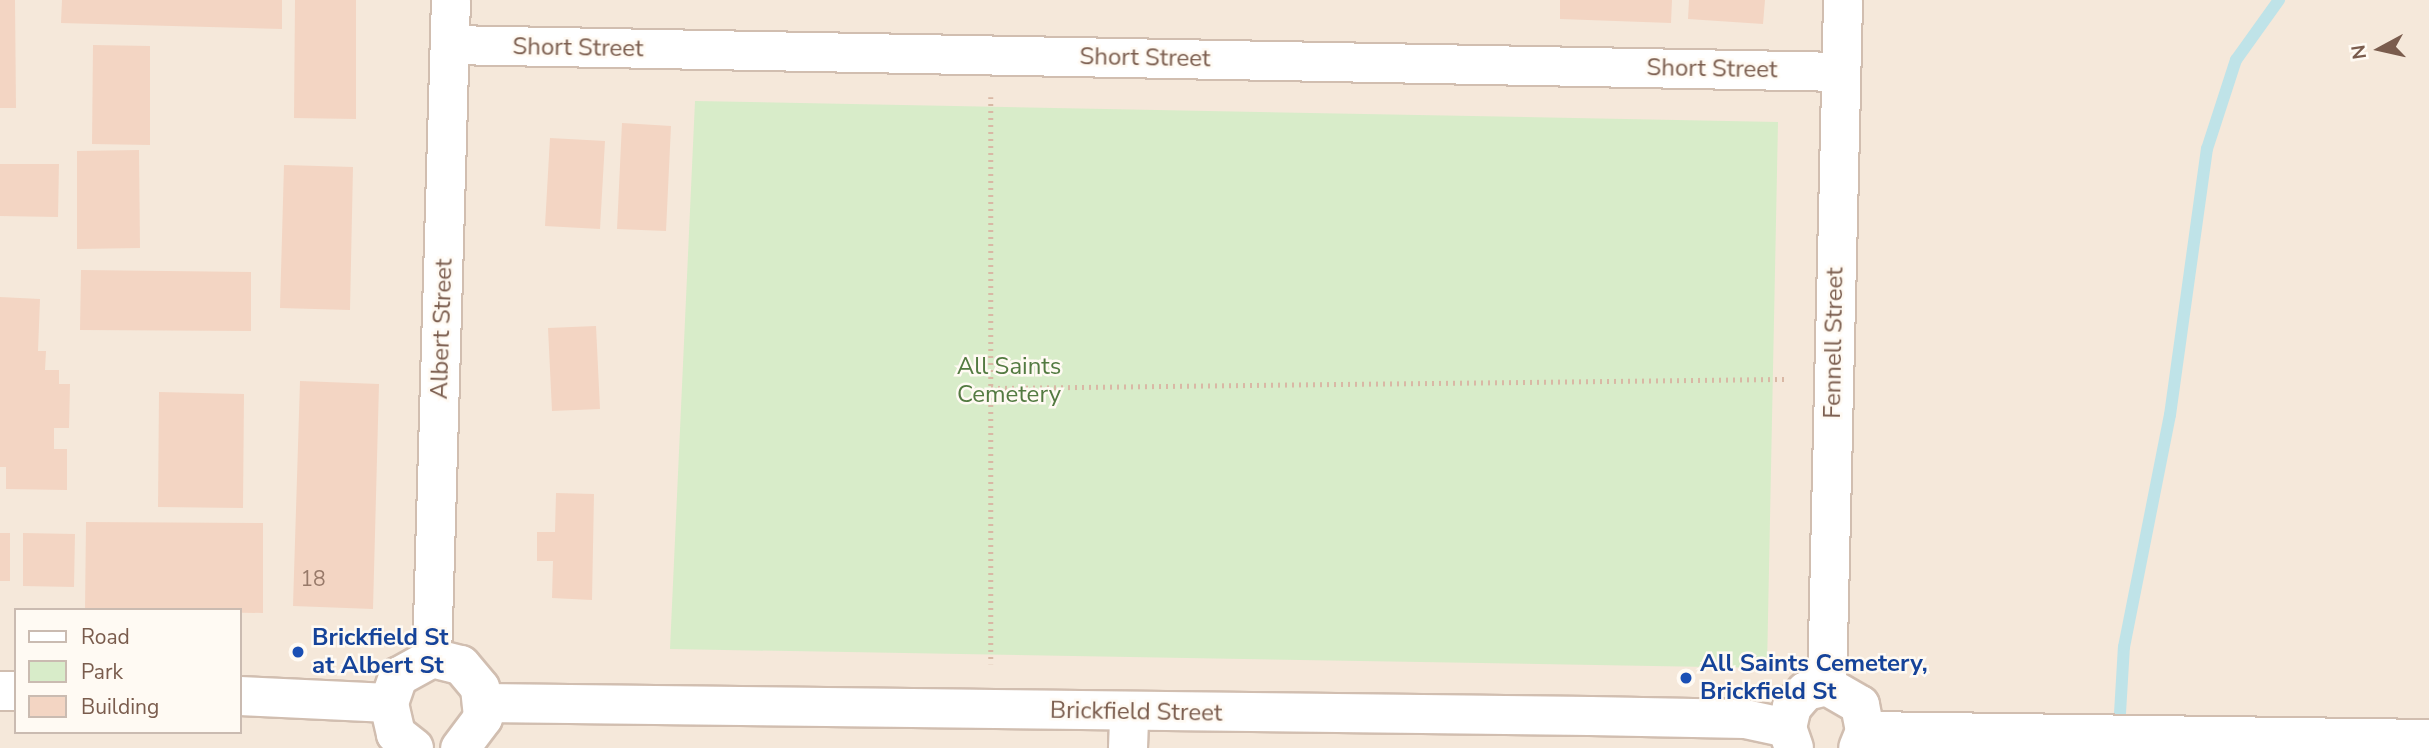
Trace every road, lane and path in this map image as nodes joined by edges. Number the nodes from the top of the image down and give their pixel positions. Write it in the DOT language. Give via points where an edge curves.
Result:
graph roads {
  1 [pos="451,0"];
  2 [pos="1843,0"];
  3 [pos="450,45"];
  4 [pos="1841,72"];
  5 [pos="990,97"];
  6 [pos="1787,379"];
  7 [pos="991,388"];
  8 [pos="432,658"];
  9 [pos="991,664"];
  10 [pos="1827,685"];
  11 [pos="242,696"];
  12 [pos="388,703"];
  13 [pos="484,703"];
  14 [pos="1128,730"];
  15 [pos="1791,738"];
  16 [pos="1862,739"];
  17 [pos="2429,739"];
  18 [pos="414,748"];
  19 [pos="460,748"];
  1 -- 3 [label="street, Albert Street"];
  2 -- 4 [label="street, Fennell Street"];
  3 -- 4 [label="street, Short Street"];
  3 -- 8 [label="street, Albert Street"];
  4 -- 10 [label="street, Fennell Street"];
  5 -- 7 [label="path"];
  6 -- 7 [label="path"];
  7 -- 9 [label="path"];
  8 -- 12 [label="street" via="398,677"];
  8 -- 13 [label="street" via="473,675"];
  10 -- 15 [label="street" via="1798,698"];
  10 -- 16 [label="street" via="1860,705"];
  11 -- 12 [label="street"];
  12 -- 18 [label="street" via="396,734"];
  13 -- 14 [label="street, Brickfield Street"];
  13 -- 19 [label="street" via="477,732"];
  14 -- 15 [label="street, Brickfield Street" via="1736,719"];
  16 -- 17 [label="street" via="2099,734"];
}
